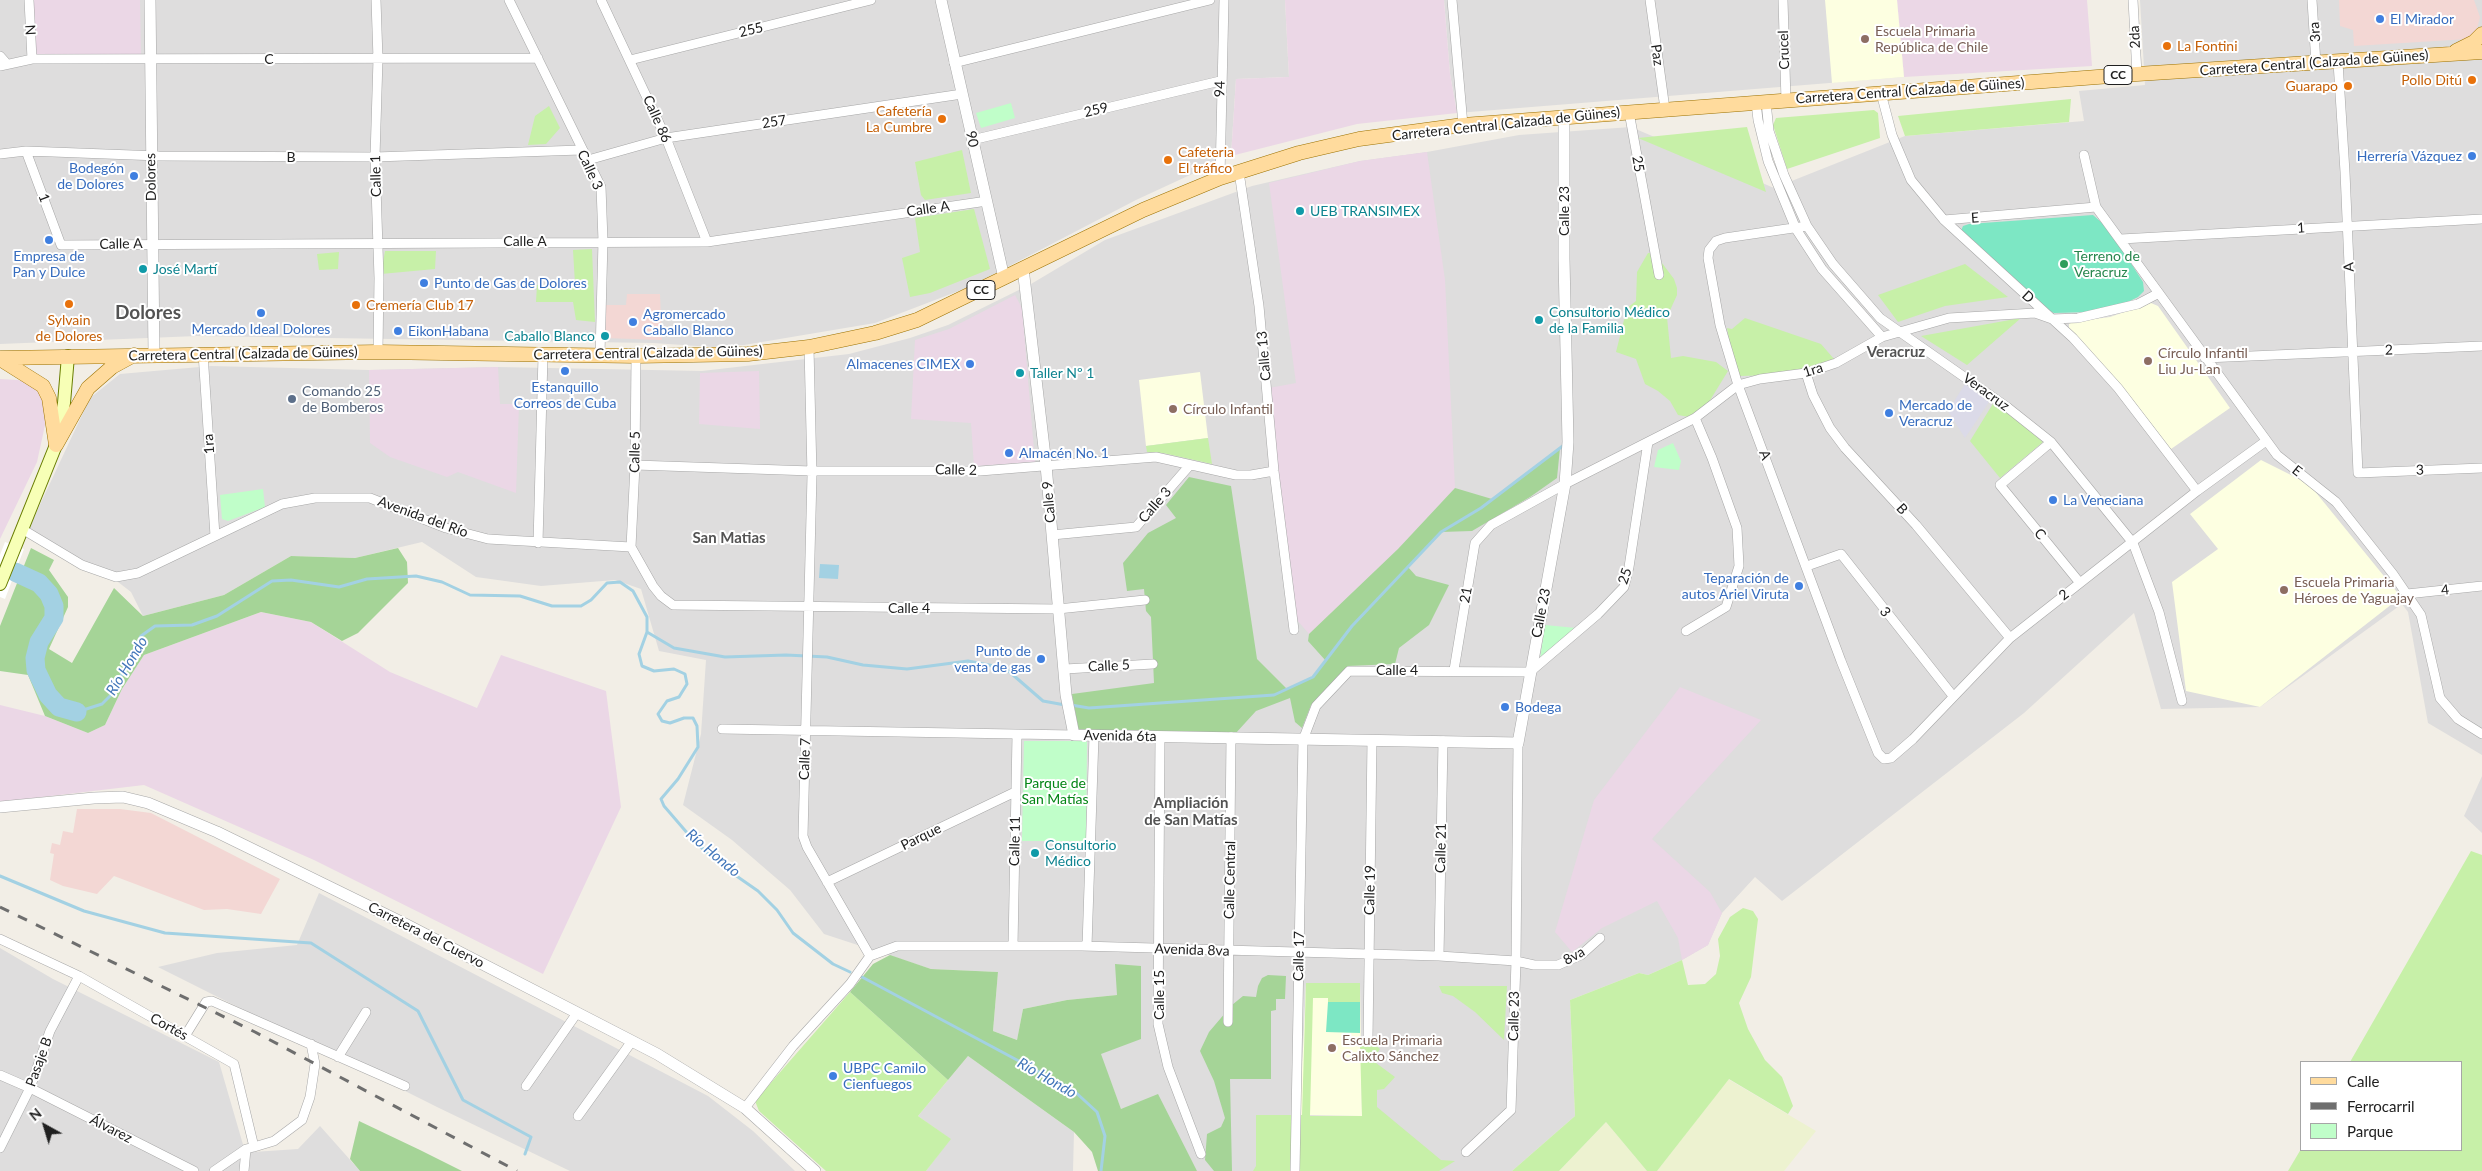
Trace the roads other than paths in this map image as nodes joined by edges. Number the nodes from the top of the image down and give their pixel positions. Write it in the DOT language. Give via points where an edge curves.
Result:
graph roads {
  1 [pos="29,0"];
  2 [pos="150,0"];
  3 [pos="376,0"];
  4 [pos="510,0"];
  5 [pos="601,0"];
  6 [pos="871,0"];
  7 [pos="941,0"];
  8 [pos="1210,0"];
  9 [pos="1224,0"];
  10 [pos="1452,0"];
  11 [pos="1650,0"];
  12 [pos="1783,0"];
  13 [pos="2133,0"];
  14 [pos="2312,0"];
  15 [pos="2482,34"];
  16 [pos="2482,52"];
  17 [pos="2451,54"];
  18 [pos="0,56"];
  19 [pos="538,58"];
  20 [pos="150,59"];
  21 [pos="378,59"];
  22 [pos="32,60"];
  23 [pos="630,60"];
  24 [pos="2338,62"];
  25 [pos="954,63"];
  26 [pos="2316,64"];
  27 [pos="3,65"];
  28 [pos="2137,74"];
  29 [pos="1220,81"];
  30 [pos="1881,93"];
  31 [pos="962,94"];
  32 [pos="1786,101"];
  33 [pos="1761,103"];
  34 [pos="1665,109"];
  35 [pos="1628,112"];
  36 [pos="1564,117"];
  37 [pos="1463,125"];
  38 [pos="666,138"];
  39 [pos="972,140"];
  40 [pos="581,150"];
  41 [pos="26,151"];
  42 [pos="0,154"];
  43 [pos="2084,155"];
  44 [pos="150,156"];
  45 [pos="375,157"];
  46 [pos="588,160"];
  47 [pos="1239,172"];
  48 [pos="1220,178"];
  49 [pos="987,201"];
  50 [pos="2096,208"];
  51 [pos="2482,219"];
  52 [pos="1944,220"];
  53 [pos="2347,225"];
  54 [pos="1808,226"];
  55 [pos="1796,229"];
  56 [pos="2121,239"];
  57 [pos="603,241"];
  58 [pos="378,242"];
  59 [pos="707,242"];
  60 [pos="152,244"];
  61 [pos="61,245"];
  62 [pos="1023,268"];
  63 [pos="1659,275"];
  64 [pos="1004,278"];
  65 [pos="2159,293"];
  66 [pos="2052,319"];
  67 [pos="1898,332"];
  68 [pos="1882,337"];
  69 [pos="2482,346"];
  70 [pos="809,347"];
  71 [pos="378,352"];
  72 [pos="2354,352"];
  73 [pos="203,353"];
  74 [pos="135,354"];
  75 [pos="154,354"];
  76 [pos="543,355"];
  77 [pos="600,355"];
  78 [pos="68,356"];
  79 [pos="636,356"];
  80 [pos="2206,358"];
  81 [pos="0,359"];
  82 [pos="1806,372"];
  83 [pos="1738,385"];
  84 [pos="1695,418"];
  85 [pos="2266,441"];
  86 [pos="1648,442"];
  87 [pos="2051,442"];
  88 [pos="56,445"];
  89 [pos="636,465"];
  90 [pos="1046,465"];
  91 [pos="1190,465"];
  92 [pos="2482,468"];
  93 [pos="812,471"];
  94 [pos="1274,471"];
  95 [pos="2358,473"];
  96 [pos="1565,484"];
  97 [pos="2198,491"];
  98 [pos="1491,525"];
  99 [pos="22,529"];
  100 [pos="1052,535"];
  101 [pos="215,536"];
  102 [pos="538,543"];
  103 [pos="2133,543"];
  104 [pos="631,547"];
  105 [pos="1807,566"];
  106 [pos="2080,582"];
  107 [pos="0,584"];
  108 [pos="2482,586"];
  109 [pos="2407,594"];
  110 [pos="1145,600"];
  111 [pos="809,607"];
  112 [pos="1058,609"];
  113 [pos="1294,630"];
  114 [pos="1686,631"];
  115 [pos="2010,638"];
  116 [pos="1153,664"];
  117 [pos="1065,669"];
  118 [pos="1454,670"];
  119 [pos="1530,672"];
  120 [pos="1953,696"];
  121 [pos="2182,701"];
  122 [pos="722,729"];
  123 [pos="806,732"];
  124 [pos="2482,734"];
  125 [pos="1017,735"];
  126 [pos="1074,736"];
  127 [pos="1094,736"];
  128 [pos="1160,737"];
  129 [pos="1231,737"];
  130 [pos="1303,740"];
  131 [pos="1372,740"];
  132 [pos="1443,741"];
  133 [pos="1518,743"];
  134 [pos="1878,752"];
  135 [pos="1016,792"];
  136 [pos="0,807"];
  137 [pos="827,882"];
  138 [pos="1600,938"];
  139 [pos="0,939"];
  140 [pos="1013,946"];
  141 [pos="1087,946"];
  142 [pos="1160,950"];
  143 [pos="1229,951"];
  144 [pos="1299,953"];
  145 [pos="1369,954"];
  146 [pos="870,956"];
  147 [pos="1438,956"];
  148 [pos="1516,961"];
  149 [pos="79,976"];
  150 [pos="366,1012"];
  151 [pos="577,1013"];
  152 [pos="1228,1022"];
  153 [pos="185,1036"];
  154 [pos="1368,1039"];
  155 [pos="632,1041"];
  156 [pos="311,1044"];
  157 [pos="338,1057"];
  158 [pos="0,1075"];
  159 [pos="405,1086"];
  160 [pos="526,1086"];
  161 [pos="30,1088"];
  162 [pos="744,1108"];
  163 [pos="578,1116"];
  164 [pos="0,1148"];
  165 [pos="250,1148"];
  166 [pos="1466,1152"];
  167 [pos="1201,1154"];
  168 [pos="194,1171"];
  169 [pos="214,1171"];
  170 [pos="244,1171"];
  171 [pos="815,1171"];
  172 [pos="1296,1171"];
  1 -- 22 [label="street, N"];
  2 -- 20 [label="street, Dolores"];
  3 -- 21 [label="street, Calle 1"];
  4 -- 19 [label="street, Calle 3"];
  5 -- 23 [label="street, Calle 86"];
  6 -- 23 [label="street, 255"];
  7 -- 25 [label="street, 90"];
  8 -- 25 [label="street"];
  9 -- 29 [label="street, 94"];
  10 -- 37 [label="street"];
  11 -- 34 [label="street, Paz"];
  12 -- 32 [label="street, Crucel"];
  13 -- 28 [label="street, 2da"];
  14 -- 26 [label="street, 3ra"];
  15 -- 17 [label="main road"];
  16 -- 17 [label="main road, Carretera Central (Calzada de Güines) / CC"];
  17 -- 24 [label="main road, Carretera Central (Calzada de Güines) / CC"];
  18 -- 27 [label="street"];
  19 -- 21 [label="street, C"];
  19 -- 40 [label="street, Calle 3"];
  20 -- 21 [label="street, C"];
  20 -- 22 [label="street, C"];
  20 -- 44 [label="street, Dolores"];
  21 -- 45 [label="street, Calle 1"];
  22 -- 27 [label="street, C"];
  23 -- 38 [label="street, Calle 86"];
  24 -- 26 [label="main road, Carretera Central (Calzada de Güines) / CC"];
  24 -- 53 [label="street, A"];
  25 -- 31 [label="street, 90"];
  26 -- 28 [label="main road, Carretera Central (Calzada de Güines) / CC"];
  28 -- 30 [label="main road, Carretera Central (Calzada de Güines) / CC"];
  29 -- 39 [label="street, 259"];
  29 -- 48 [label="street, 94"];
  30 -- 32 [label="main road, Carretera Central (Calzada de Güines) / CC"];
  30 -- 52 [label="street, D" via="1892,135 1912,180"];
  31 -- 38 [label="street, 257"];
  31 -- 39 [label="street, 90"];
  32 -- 33 [label="main road, Carretera Central (Calzada de Güines) / CC"];
  33 -- 34 [label="main road, Carretera Central (Calzada de Güines) / CC"];
  33 -- 54 [label="street, Veracruz" via="1772,142"];
  33 -- 55 [label="street" via="1758,120 1768,161"];
  34 -- 35 [label="main road, Carretera Central (Calzada de Güines) / CC"];
  35 -- 36 [label="main road, Carretera Central (Calzada de Güines) / CC"];
  35 -- 63 [label="street, 25"];
  36 -- 37 [label="main road, Carretera Central (Calzada de Güines) / CC"];
  36 -- 96 [label="street, Calle 23" via="1568,442"];
  37 -- 47 [label="main road, Carretera Central (Calzada de Güines) / CC" via="1359,140 1299,153"];
  38 -- 46 [label="street, 257"];
  38 -- 59 [label="street, Calle 86"];
  39 -- 49 [label="street, 90"];
  40 -- 45 [label="street, B"];
  40 -- 46 [label="street, Calle 3"];
  41 -- 42 [label="street, B"];
  41 -- 44 [label="street, B"];
  41 -- 61 [label="street, 1"];
  43 -- 50 [label="street, E"];
  44 -- 45 [label="street, B"];
  44 -- 60 [label="street, Dolores"];
  45 -- 58 [label="street, Calle 1"];
  46 -- 57 [label="street, Calle 3" via="601,188"];
  47 -- 48 [label="main road, Carretera Central (Calzada de Güines) / CC"];
  47 -- 94 [label="street, Calle 13" via="1259,306"];
  48 -- 62 [label="main road, Carretera Central (Calzada de Güines) / CC" via="1143,210"];
  49 -- 59 [label="street, Calle A"];
  49 -- 64 [label="street, 90"];
  50 -- 52 [label="street, E"];
  50 -- 56 [label="street, E"];
  51 -- 53 [label="street, 1"];
  52 -- 66 [label="street, D"];
  53 -- 56 [label="street, 1"];
  53 -- 72 [label="street, A"];
  54 -- 55 [label="street, A"];
  54 -- 67 [label="street, Veracruz" via="1833,264 1880,318"];
  55 -- 68 [label="street" via="1822,269"];
  55 -- 83 [label="street, A" via="1725,238 1716,241 1709,250 1720,325"];
  56 -- 65 [label="street, E"];
  57 -- 58 [label="street, Calle A"];
  57 -- 59 [label="street, Calle A"];
  57 -- 77 [label="street, Calle 3"];
  58 -- 60 [label="street, Calle A"];
  58 -- 71 [label="street, Calle 1"];
  60 -- 61 [label="street, Calle A"];
  60 -- 75 [label="street, Dolores"];
  62 -- 64 [label="main road, Carretera Central (Calzada de Güines) / CC"];
  62 -- 90 [label="street, Calle 9"];
  64 -- 70 [label="main road, Carretera Central (Calzada de Güines) / CC" via="916,320 875,333"];
  65 -- 66 [label="street, 1ra" via="2138,304 2114,310 2078,318"];
  65 -- 80 [label="street, E"];
  66 -- 67 [label="street, 1ra" via="2035,314 1949,318"];
  66 -- 97 [label="street, D" via="2118,388"];
  67 -- 68 [label="street, 1ra"];
  67 -- 87 [label="street, Veracruz" via="2007,407"];
  68 -- 82 [label="street, 1ra" via="1836,363"];
  69 -- 72 [label="street, 2"];
  70 -- 79 [label="main road, Carretera Central (Calzada de Güines) / CC" via="748,354"];
  70 -- 93 [label="street, Calle 7"];
  71 -- 73 [label="main road, Carretera Central (Calzada de Güines) / CC"];
  71 -- 76 [label="main road, Carretera Central (Calzada de Güines) / CC"];
  72 -- 80 [label="street, 2"];
  72 -- 95 [label="street, A"];
  73 -- 75 [label="main road, Carretera Central (Calzada de Güines) / CC"];
  73 -- 101 [label="street, 1ra"];
  74 -- 75 [label="main road, Carretera Central (Calzada de Güines) / CC"];
  74 -- 78 [label="main road, Carretera Central (Calzada de Güines) / CC"];
  74 -- 88 [label="main road" via="112,367 88,388"];
  76 -- 77 [label="main road, Carretera Central (Calzada de Güines) / CC"];
  76 -- 102 [label="street"];
  77 -- 79 [label="main road, Carretera Central (Calzada de Güines) / CC"];
  78 -- 81 [label="main road, Carretera Central (Calzada de Güines) / CC"];
  78 -- 88 [label="main road"];
  79 -- 89 [label="street, Calle 5"];
  80 -- 85 [label="street, E"];
  81 -- 88 [label="main road" via="43,386 49,398"];
  82 -- 83 [label="street, 1ra"];
  82 -- 115 [label="street, B" via="1813,395 1830,428 1845,448 1916,525"];
  83 -- 84 [label="street, 1ra"];
  83 -- 105 [label="street, A"];
  84 -- 86 [label="street, 1ra"];
  84 -- 114 [label="street" via="1737,528 1739,566 1726,608"];
  85 -- 97 [label="street, 2"];
  85 -- 109 [label="street, E" via="2277,455 2336,502"];
  86 -- 96 [label="street, 1ra"];
  86 -- 119 [label="street, 25" via="1624,587 1566,643"];
  87 -- 103 [label="street, Veracruz"];
  87 -- 106 [label="street, C" via="2000,485"];
  88 -- 99 [label="main road"];
  89 -- 93 [label="street, Calle 2"];
  89 -- 104 [label="street, Calle 5"];
  90 -- 91 [label="street, Calle 2" via="1156,457"];
  90 -- 93 [label="street, Calle 2" via="980,471"];
  90 -- 100 [label="street, Calle 9"];
  91 -- 94 [label="street, Calle 2" via="1236,475"];
  91 -- 100 [label="street, Calle 3" via="1136,527"];
  92 -- 95 [label="street, 3"];
  93 -- 111 [label="street, Calle 7"];
  94 -- 113 [label="street, Calle 13"];
  96 -- 98 [label="street, 1ra"];
  96 -- 119 [label="street, Calle 23"];
  97 -- 103 [label="street, 2"];
  98 -- 118 [label="street, 21" via="1475,543"];
  99 -- 101 [label="street, Avenida del Río" via="82,565 116,577 138,573"];
  99 -- 107 [label="main road"];
  100 -- 112 [label="street, Calle 9"];
  101 -- 102 [label="street, Avenida del Río" via="282,504 342,496 370,498 446,528 488,539"];
  102 -- 104 [label="street, Avenida del Río"];
  103 -- 106 [label="street, 2"];
  103 -- 121 [label="street, Veracruz" via="2159,612"];
  104 -- 111 [label="street, Calle 4" via="653,586 673,605"];
  105 -- 120 [label="street, 3" via="1841,554"];
  105 -- 134 [label="street, A"];
  106 -- 115 [label="street, 2"];
  108 -- 109 [label="street, 4"];
  109 -- 124 [label="street, E" via="2421,615 2440,698 2458,719"];
  110 -- 112 [label="street, Calle 4"];
  111 -- 112 [label="street, Calle 4"];
  111 -- 123 [label="street, Calle 7"];
  112 -- 117 [label="street, Calle 9"];
  115 -- 120 [label="street, 2"];
  116 -- 117 [label="street, Calle 5"];
  117 -- 126 [label="street, Calle 9"];
  118 -- 119 [label="street, Calle 4"];
  118 -- 130 [label="street, Calle 4" via="1349,671 1316,706"];
  119 -- 133 [label="street, Calle 23"];
  120 -- 134 [label="street, 2" via="1891,758 1884,759"];
  122 -- 123 [label="street, Avenida 6ta"];
  123 -- 125 [label="street, Avenida 6ta"];
  123 -- 137 [label="street, Calle 7" via="803,836"];
  125 -- 126 [label="street, Avenida 6ta"];
  125 -- 135 [label="street, Calle 11"];
  126 -- 127 [label="street, Avenida 6ta"];
  127 -- 128 [label="street, Avenida 6ta"];
  127 -- 141 [label="street"];
  128 -- 129 [label="street, Avenida 6ta"];
  128 -- 142 [label="street, Calle 15"];
  129 -- 130 [label="street, Avenida 6ta"];
  129 -- 143 [label="street, Calle Central"];
  130 -- 131 [label="street, Avenida 6ta"];
  130 -- 144 [label="street, Calle 17"];
  131 -- 132 [label="street, Avenida 6ta"];
  131 -- 145 [label="street, Calle 19"];
  132 -- 133 [label="street, Avenida 6ta"];
  132 -- 147 [label="street, Calle 21"];
  133 -- 148 [label="street, Calle 23"];
  135 -- 137 [label="street, Parque"];
  135 -- 140 [label="street, Calle 11"];
  136 -- 151 [label="street, Carretera del Cuervo" via="94,798 123,798 148,803 291,867"];
  137 -- 146 [label="street, Calle 7"];
  138 -- 148 [label="street, 8va" via="1581,955 1558,965 1534,966"];
  139 -- 149 [label="street, Cortés"];
  140 -- 141 [label="street, Avenida 8va"];
  140 -- 146 [label="street, Avenida 8va" via="897,946"];
  141 -- 142 [label="street, Avenida 8va"];
  142 -- 143 [label="street, Avenida 8va"];
  142 -- 167 [label="street, Calle 15" via="1157,999 1162,1049"];
  143 -- 144 [label="street, Avenida 8va"];
  143 -- 152 [label="street, Calle Central"];
  144 -- 145 [label="street, Avenida 8va"];
  144 -- 172 [label="street, Calle 17"];
  145 -- 147 [label="street, Avenida 8va"];
  145 -- 154 [label="street, Calle 19"];
  146 -- 162 [label="street"];
  147 -- 148 [label="street, Avenida 8va"];
  148 -- 166 [label="street, Calle 23" via="1511,1110"];
  149 -- 153 [label="street, Cortés"];
  149 -- 161 [label="street, Pasaje B" via="50,1031"];
  150 -- 157 [label="street"];
  151 -- 155 [label="street, Carretera del Cuervo"];
  151 -- 160 [label="street"];
  153 -- 156 [label="street" via="202,1007 212,1001"];
  153 -- 165 [label="street, Cortés" via="234,1064"];
  155 -- 162 [label="street, Carretera del Cuervo"];
  155 -- 163 [label="street"];
  156 -- 157 [label="street"];
  156 -- 165 [label="street" via="315,1064 310,1097 302,1120 274,1141"];
  157 -- 159 [label="street"];
  158 -- 161 [label="street, Álvarez"];
  161 -- 164 [label="street, Pasaje B"];
  161 -- 168 [label="street, Álvarez"];
  162 -- 171 [label="street, Carretera del Cuervo"];
  165 -- 169 [label="street"];
  165 -- 170 [label="street, Cortés"];
}
